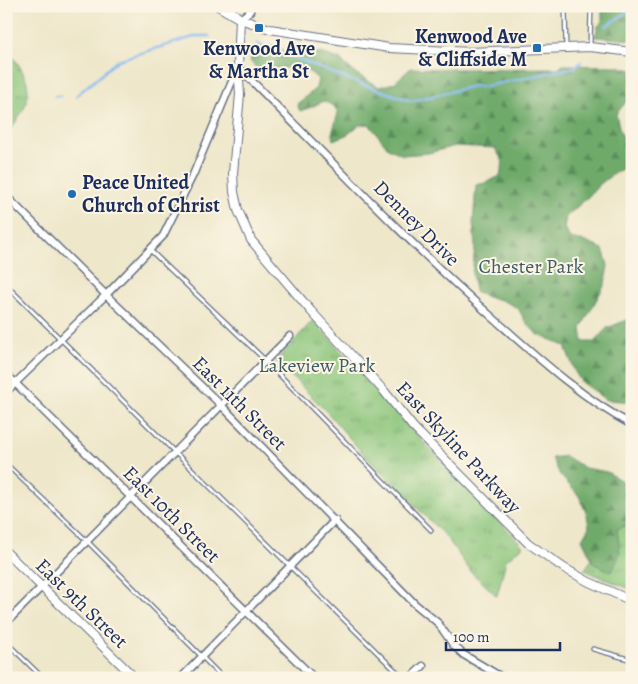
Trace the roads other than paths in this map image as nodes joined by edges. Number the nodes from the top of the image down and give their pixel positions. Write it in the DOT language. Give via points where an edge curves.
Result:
graph roads {
  1 [pos="218,6"];
  2 [pos="226,6"];
  3 [pos="251,6"];
  4 [pos="565,6"];
  5 [pos="591,6"];
  6 [pos="240,19"];
  7 [pos="590,47"];
  8 [pos="566,48"];
  9 [pos="632,52"];
  10 [pos="238,67"];
  11 [pos="6,196"];
  12 [pos="150,250"];
  13 [pos="6,285"];
  14 [pos="106,295"];
  15 [pos="290,336"];
  16 [pos="59,339"];
  17 [pos="266,361"];
  18 [pos="6,374"];
  19 [pos="15,383"];
  20 [pos="6,392"];
  21 [pos="222,406"];
  22 [pos="632,425"];
  23 [pos="176,453"];
  24 [pos="6,464"];
  25 [pos="132,496"];
  26 [pos="335,520"];
  27 [pos="431,530"];
  28 [pos="86,541"];
  29 [pos="6,552"];
  30 [pos="290,568"];
  31 [pos="42,587"];
  32 [pos="632,602"];
  33 [pos="247,612"];
  34 [pos="6,623"];
  35 [pos="6,642"];
  36 [pos="593,648"];
  37 [pos="202,657"];
  38 [pos="632,660"];
  39 [pos="423,666"];
  40 [pos="43,678"];
  41 [pos="135,678"];
  42 [pos="181,678"];
  43 [pos="223,678"];
  44 [pos="314,678"];
  45 [pos="404,678"];
  46 [pos="410,678"];
  47 [pos="502,678"];
  1 -- 6 [label="street"];
  2 -- 6 [label="street"];
  3 -- 6 [label="street"];
  4 -- 8 [label="lane"];
  5 -- 7 [label="lane"];
  6 -- 8 [label="street" via="293,34 389,48 471,52"];
  6 -- 10 [label="street, East Skyline Parkway"];
  7 -- 8 [label="street"];
  7 -- 9 [label="street"];
  10 -- 12 [label="street" via="193,176 163,236"];
  10 -- 22 [label="street, Denney Drive" via="451,280 572,386"];
  10 -- 32 [label="street, East Skyline Parkway" via="240,94 234,192 251,240 413,427 528,543 564,568"];
  11 -- 14 [label="street, East 11th Street"];
  12 -- 14 [label="street"];
  12 -- 17 [label="lane"];
  13 -- 16 [label="lane"];
  14 -- 16 [label="street"];
  14 -- 21 [label="street, East 11th Street"];
  15 -- 17 [label="street"];
  16 -- 19 [label="street"];
  16 -- 23 [label="lane"];
  17 -- 21 [label="street"];
  17 -- 27 [label="lane"];
  18 -- 19 [label="street, East 10th Street"];
  19 -- 20 [label="street"];
  19 -- 25 [label="street, East 10th Street"];
  21 -- 23 [label="street"];
  21 -- 26 [label="street, East 11th Street"];
  23 -- 25 [label="street"];
  23 -- 30 [label="lane"];
  24 -- 28 [label="lane"];
  25 -- 28 [label="street"];
  25 -- 33 [label="street, East 10th Street"];
  26 -- 30 [label="street"];
  26 -- 47 [label="street, East 11th Street" via="415,604 438,623 454,646"];
  28 -- 31 [label="street"];
  28 -- 37 [label="lane"];
  29 -- 31 [label="street, East 9th Street"];
  30 -- 33 [label="street"];
  30 -- 45 [label="lane"];
  31 -- 34 [label="street"];
  31 -- 41 [label="street, East 9th Street"];
  33 -- 37 [label="street"];
  33 -- 44 [label="street, East 10th Street"];
  35 -- 40 [label="lane"];
  36 -- 38 [label="lane"];
  37 -- 42 [label="street"];
  37 -- 43 [label="lane"];
  39 -- 46 [label="street"];
}
